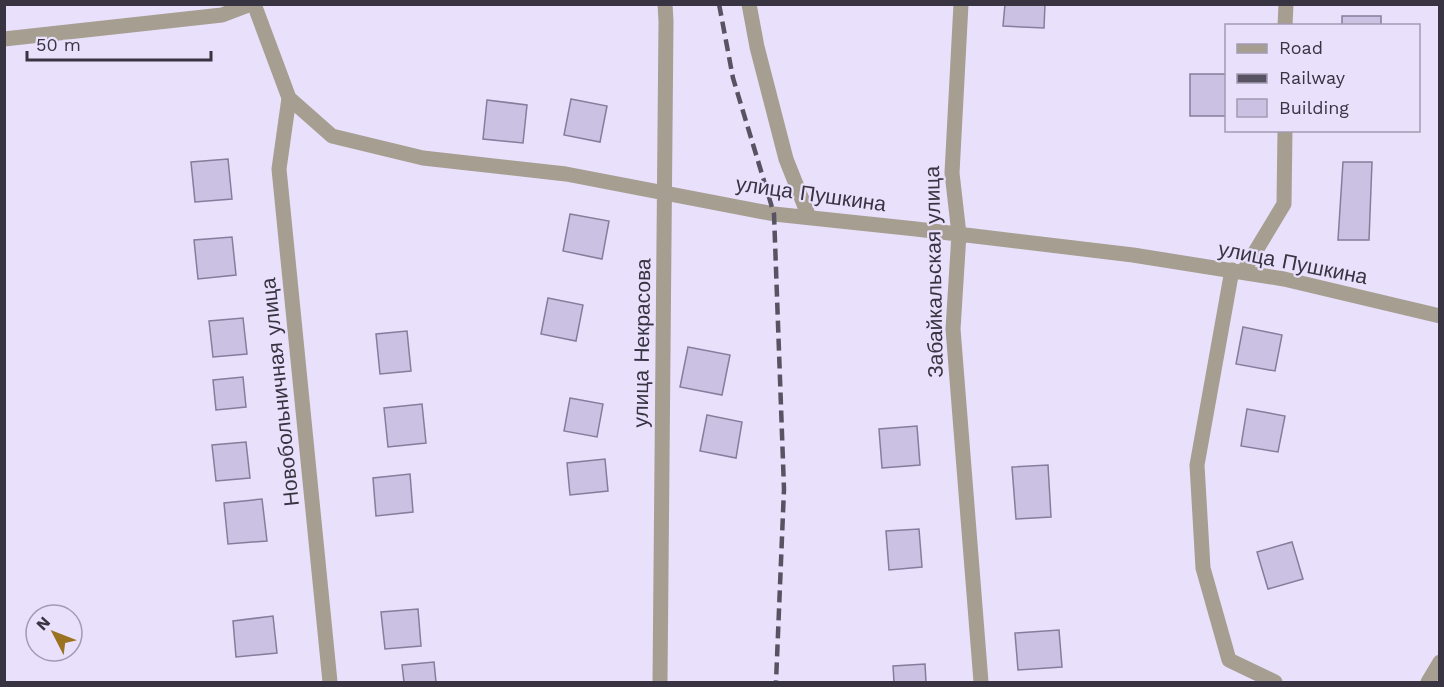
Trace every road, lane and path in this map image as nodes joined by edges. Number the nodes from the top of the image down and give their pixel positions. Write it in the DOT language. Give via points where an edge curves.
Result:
graph roads {
  1 [pos="253,4"];
  2 [pos="665,4"];
  3 [pos="749,4"];
  4 [pos="961,4"];
  5 [pos="1286,4"];
  6 [pos="221,10"];
  7 [pos="1285,24"];
  8 [pos="4,39"];
  9 [pos="289,98"];
  10 [pos="1285,132"];
  11 [pos="664,193"];
  12 [pos="809,217"];
  13 [pos="959,234"];
  14 [pos="1238,271"];
  15 [pos="1440,316"];
  16 [pos="1440,662"];
  17 [pos="330,682"];
  18 [pos="660,682"];
  19 [pos="981,682"];
  20 [pos="1275,682"];
  21 [pos="1428,682"];
  1 -- 6 [label="street"];
  1 -- 9 [label="street, улица Пушкина"];
  2 -- 11 [label="street, улица Некрасова"];
  3 -- 12 [label="street" via="786,159"];
  4 -- 13 [label="street, Забайкальская улица" via="952,173"];
  5 -- 7 [label="street"];
  6 -- 8 [label="street"];
  9 -- 11 [label="street, улица Пушкина" via="332,136 423,158 566,174"];
  9 -- 17 [label="street, Новобольничная улица" via="279,169"];
  10 -- 14 [label="street" via="1284,204"];
  11 -- 12 [label="street, улица Пушкина"];
  11 -- 18 [label="street, улица Некрасова"];
  12 -- 13 [label="street, улица Пушкина"];
  13 -- 14 [label="street, улица Пушкина"];
  13 -- 19 [label="street, Забайкальская улица" via="953,329"];
  14 -- 15 [label="street, улица Пушкина"];
  14 -- 20 [label="street" via="1197,465 1203,568 1229,660"];
  16 -- 21 [label="street"];
}
